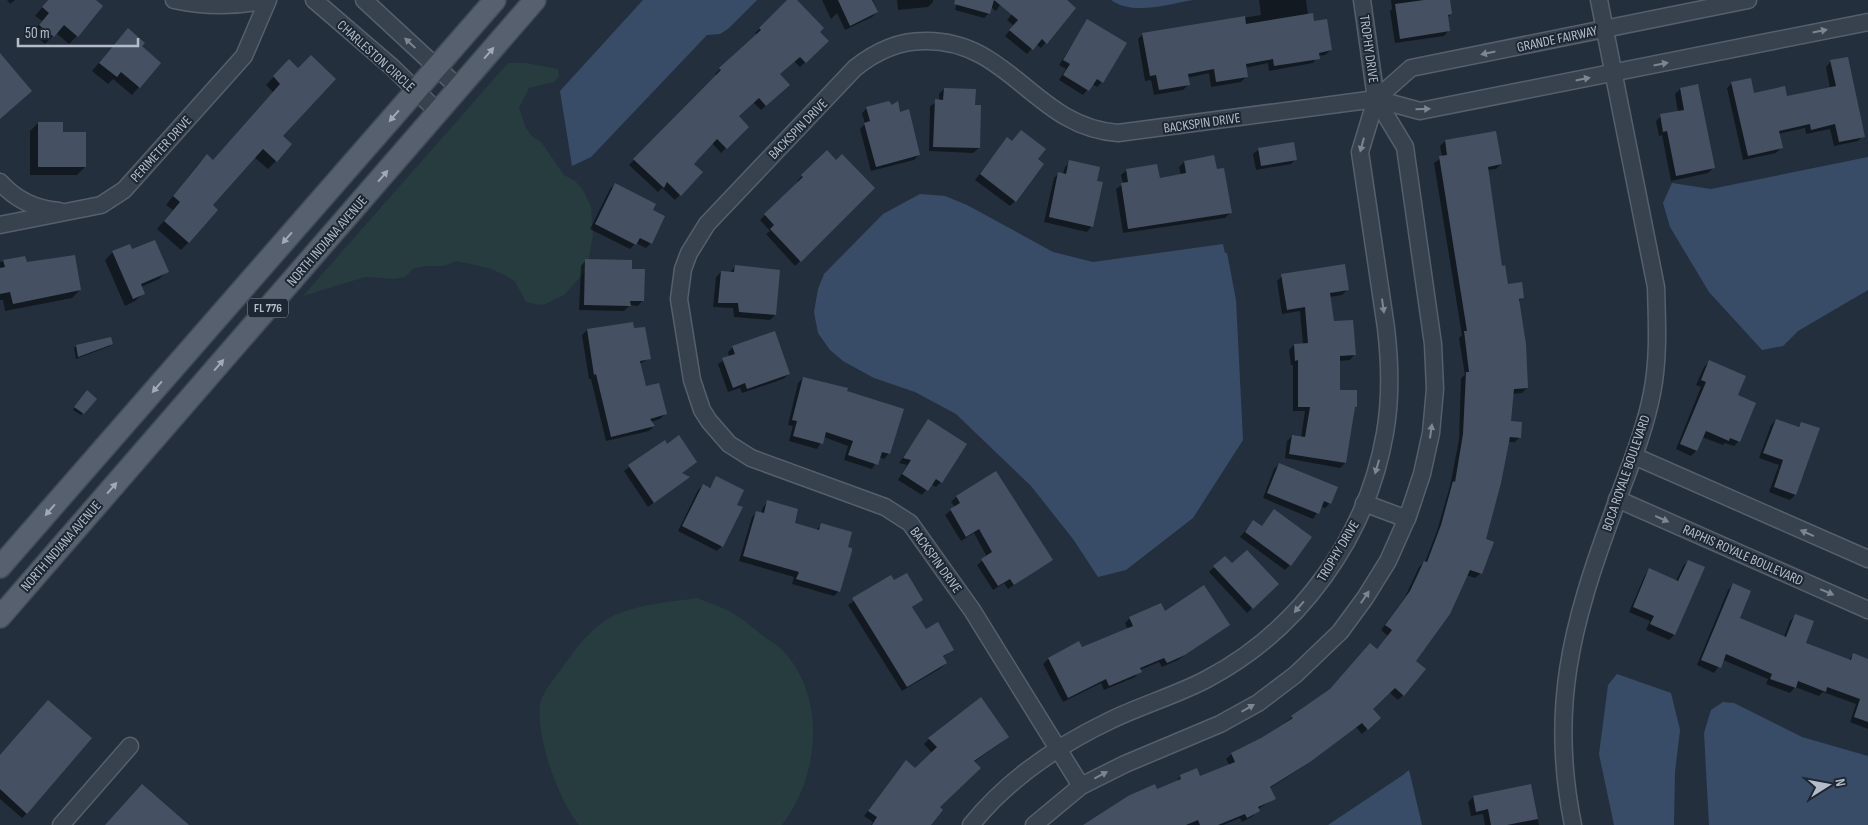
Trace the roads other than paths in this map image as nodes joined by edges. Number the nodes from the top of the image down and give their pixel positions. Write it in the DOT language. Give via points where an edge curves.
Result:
graph roads {
  1 [pos="174,0"];
  2 [pos="268,0"];
  3 [pos="314,0"];
  4 [pos="364,0"];
  5 [pos="494,0"];
  6 [pos="535,0"];
  7 [pos="1362,0"];
  8 [pos="1599,0"];
  9 [pos="1748,0"];
  10 [pos="1868,22"];
  11 [pos="1604,29"];
  12 [pos="436,67"];
  13 [pos="1613,73"];
  14 [pos="459,88"];
  15 [pos="415,91"];
  16 [pos="1376,99"];
  17 [pos="438,112"];
  18 [pos="0,182"];
  19 [pos="83,210"];
  20 [pos="0,225"];
  21 [pos="1634,456"];
  22 [pos="1617,499"];
  23 [pos="1364,504"];
  24 [pos="1407,520"];
  25 [pos="1868,560"];
  26 [pos="0,567"];
  27 [pos="1868,610"];
  28 [pos="0,617"];
  29 [pos="130,746"];
  30 [pos="1058,748"];
  31 [pos="1081,786"];
  32 [pos="61,825"];
  33 [pos="972,825"];
  34 [pos="1034,825"];
  35 [pos="1573,825"];
  1 -- 2 [label="street" via="220,6"];
  2 -- 19 [label="street, PERIMETER DRIVE" via="238,63 124,190 102,205"];
  3 -- 15 [label="street, CHARLESTON CIRCLE"];
  12 -- 4 [label="street, one-way"];
  5 -- 12 [label="main road, FL 776"];
  14 -- 6 [label="main road, NORTH INDIANA AVENUE / FL 776, one-way"];
  7 -- 16 [label="street, TROPHY DRIVE"];
  8 -- 11 [label="street, BOCA ROYALE BOULEVARD"];
  9 -- 11 [label="street, GRANDE FAIRWAY"];
  13 -- 10 [label="street, one-way"];
  11 -- 13 [label="street, BOCA ROYALE BOULEVARD"];
  11 -- 16 [label="street, GRANDE FAIRWAY, one-way" via="1411,68"];
  12 -- 14 [label="street"];
  12 -- 15 [label="main road, FL 776"];
  16 -- 13 [label="street, BACKSPIN DRIVE, one-way" via="1420,111"];
  13 -- 21 [label="street, BOCA ROYALE BOULEVARD" via="1656,287 1658,335 1652,392"];
  14 -- 17 [label="main road, NORTH INDIANA AVENUE / FL 776"];
  15 -- 17 [label="street, CHARLESTON CIRCLE"];
  15 -- 26 [label="main road, FL 776, one-way"];
  16 -- 23 [label="street, TROPHY DRIVE, one-way" via="1360,152 1386,328 1388,406 1380,458"];
  24 -- 16 [label="street, TROPHY DRIVE, one-way" via="1431,433 1435,389 1433,344 1405,147"];
  16 -- 30 [label="street, BACKSPIN DRIVE" via="1140,131 1108,132 1088,128 1066,118 977,51 942,41 904,43 879,51 855,68 707,224 689,253 680,286 680,311 692,380 709,421 729,444 751,458 885,507 910,522 972,610"];
  28 -- 17 [label="main road, NORTH INDIANA AVENUE / FL 776, one-way"];
  18 -- 19 [label="street" via="9,192 37,207"];
  19 -- 20 [label="street, PERIMETER DRIVE"];
  21 -- 22 [label="street, BOCA ROYALE BOULEVARD"];
  25 -- 21 [label="street, one-way"];
  22 -- 27 [label="street, RAPHIS ROYALE BOULEVARD, one-way"];
  22 -- 35 [label="street, BOCA ROYALE BOULEVARD" via="1579,609 1566,669 1562,744"];
  23 -- 24 [label="street"];
  23 -- 30 [label="street, TROPHY DRIVE, one-way" via="1349,538 1324,577 1294,613 1254,650 1206,680 1110,720"];
  31 -- 24 [label="street, TROPHY DRIVE, one-way" via="1124,764 1220,724 1258,703 1295,675 1357,610 1388,561"];
  29 -- 32 [label="street"];
  30 -- 31 [label="street, BACKSPIN DRIVE"];
  30 -- 33 [label="street, TROPHY DRIVE" via="1008,787"];
  31 -- 34 [label="street, TROPHY DRIVE"];
}
